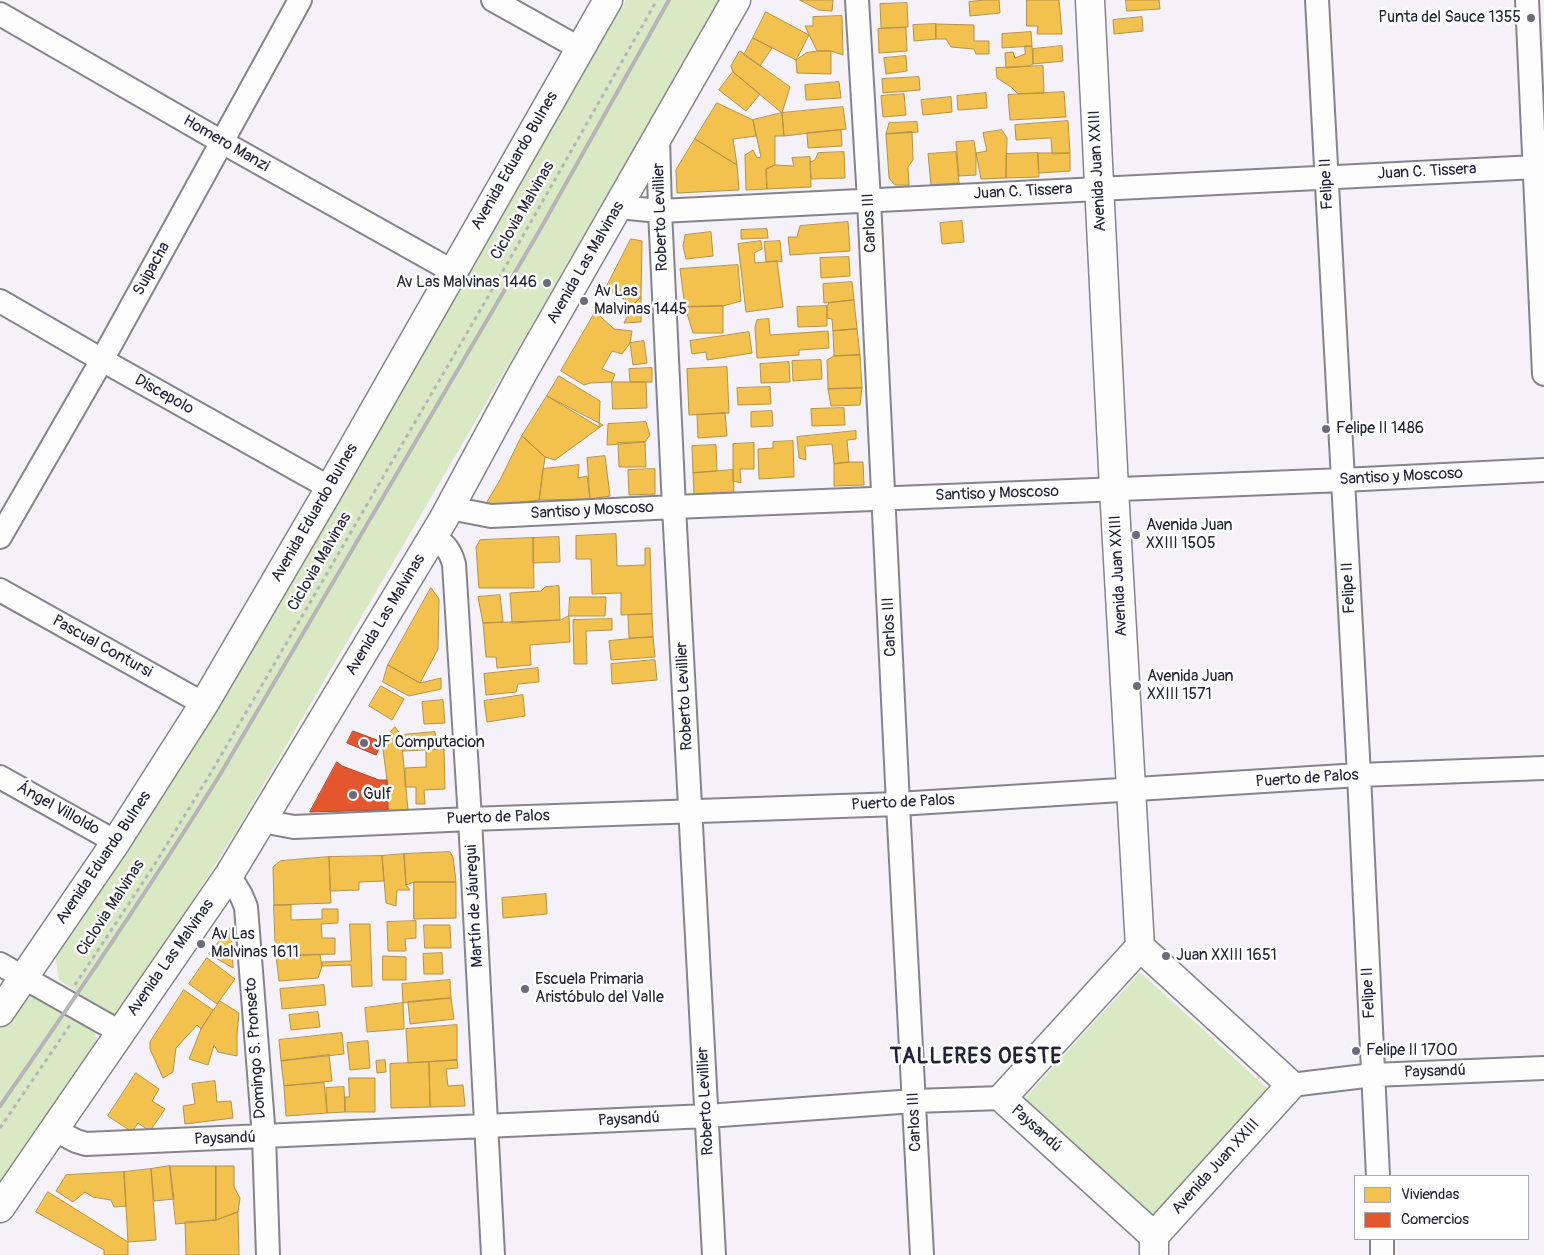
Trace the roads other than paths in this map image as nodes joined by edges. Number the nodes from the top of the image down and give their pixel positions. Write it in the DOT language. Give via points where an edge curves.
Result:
graph roads {
  1 [pos="300,0"];
  2 [pos="493,0"];
  3 [pos="608,0"];
  4 [pos="736,0"];
  5 [pos="857,0"];
  6 [pos="1090,0"];
  7 [pos="1317,0"];
  8 [pos="1527,0"];
  9 [pos="1543,0"];
  10 [pos="0,14"];
  11 [pos="580,48"];
  12 [pos="1544,106"];
  13 [pos="658,137"];
  14 [pos="222,142"];
  15 [pos="1540,163"];
  16 [pos="1327,177"];
  17 [pos="1099,188"];
  18 [pos="868,200"];
  19 [pos="618,207"];
  20 [pos="660,211"];
  21 [pos="452,271"];
  22 [pos="0,301"];
  23 [pos="102,360"];
  24 [pos="1544,374"];
  25 [pos="1544,470"];
  26 [pos="1343,480"];
  27 [pos="330,488"];
  28 [pos="1114,489"];
  29 [pos="883,498"];
  30 [pos="674,507"];
  31 [pos="450,508"];
  32 [pos="0,537"];
  33 [pos="433,537"];
  34 [pos="0,590"];
  35 [pos="204,704"];
  36 [pos="1544,768"];
  37 [pos="1359,775"];
  38 [pos="0,777"];
  39 [pos="1131,790"];
  40 [pos="898,804"];
  41 [pos="691,811"];
  42 [pos="470,819"];
  43 [pos="262,821"];
  44 [pos="116,842"];
  45 [pos="229,874"];
  46 [pos="1140,947"];
  47 [pos="0,964"];
  48 [pos="24,978"];
  49 [pos="0,1012"];
  50 [pos="120,1032"];
  51 [pos="1544,1068"];
  52 [pos="1373,1075"];
  53 [pos="1291,1085"];
  54 [pos="1002,1098"];
  55 [pos="914,1101"];
  56 [pos="707,1116"];
  57 [pos="486,1126"];
  58 [pos="55,1130"];
  59 [pos="264,1137"];
  60 [pos="1378,1175"];
  61 [pos="0,1208"];
  62 [pos="1382,1240"];
  63 [pos="1154,1246"];
  64 [pos="268,1255"];
  65 [pos="493,1255"];
  66 [pos="714,1255"];
  67 [pos="922,1255"];
  68 [pos="1382,1255"];
  1 -- 14 [label="street, Suipacha"];
  2 -- 11 [label="street"];
  3 -- 11 [label="main road, Avenida Eduardo Bulnes"];
  4 -- 13 [label="main road, Avenida Las Malvinas"];
  5 -- 18 [label="street, Carlos III"];
  6 -- 17 [label="main road, Avenida Juan XXIII"];
  7 -- 16 [label="street, Felipe II"];
  8 -- 15 [label="street"];
  9 -- 12 [label="street" via="1536,14"];
  10 -- 14 [label="street, Homero Manzi"];
  11 -- 21 [label="main road, Avenida Eduardo Bulnes"];
  13 -- 19 [label="main road, Avenida Las Malvinas"];
  13 -- 20 [label="street, Roberto Levillier"];
  14 -- 21 [label="street, Homero Manzi"];
  14 -- 23 [label="street, Suipacha"];
  15 -- 16 [label="street, Juan C. Tissera"];
  15 -- 24 [label="street"];
  16 -- 17 [label="street, Juan C. Tissera"];
  16 -- 26 [label="street, Felipe II"];
  17 -- 18 [label="street, Juan C. Tissera"];
  17 -- 28 [label="main road, Avenida Juan XXIII"];
  18 -- 20 [label="street, Juan C. Tissera"];
  18 -- 29 [label="street, Carlos III"];
  19 -- 20 [label="street, Juan C. Tissera"];
  19 -- 31 [label="main road, Avenida Las Malvinas"];
  20 -- 30 [label="street, Roberto Levillier"];
  21 -- 27 [label="main road, Avenida Eduardo Bulnes"];
  22 -- 23 [label="street, Discepolo"];
  23 -- 27 [label="street, Discepolo"];
  23 -- 32 [label="street, Suipacha"];
  25 -- 26 [label="street, Santiso y Moscoso"];
  26 -- 28 [label="street, Santiso y Moscoso"];
  26 -- 37 [label="street, Felipe II"];
  27 -- 35 [label="main road, Avenida Eduardo Bulnes"];
  28 -- 29 [label="street, Santiso y Moscoso"];
  28 -- 39 [label="main road, Avenida Juan XXIII"];
  29 -- 30 [label="street, Santiso y Moscoso"];
  29 -- 40 [label="street, Carlos III"];
  30 -- 31 [label="street, Santiso y Moscoso" via="491,516"];
  30 -- 41 [label="street, Roberto Levillier"];
  31 -- 33 [label="main road, Avenida Las Malvinas"];
  33 -- 42 [label="street, Martín de Jáuregui" via="451,552 454,564"];
  33 -- 43 [label="main road, Avenida Las Malvinas"];
  34 -- 35 [label="street, Pascual Contursi"];
  35 -- 44 [label="main road, Avenida Eduardo Bulnes"];
  36 -- 37 [label="street, Puerto de Palos"];
  37 -- 39 [label="street, Puerto de Palos"];
  37 -- 52 [label="street, Felipe II"];
  38 -- 44 [label="street, Ángel Villoldo"];
  39 -- 40 [label="street, Puerto de Palos"];
  39 -- 46 [label="main road, Avenida Juan XXIII"];
  40 -- 41 [label="street, Puerto de Palos"];
  40 -- 55 [label="street, Carlos III"];
  41 -- 42 [label="street, Puerto de Palos"];
  41 -- 56 [label="street, Roberto Levillier"];
  42 -- 43 [label="street, Puerto de Palos" via="294,827"];
  42 -- 57 [label="street, Martín de Jáuregui"];
  43 -- 45 [label="main road, Avenida Las Malvinas"];
  44 -- 48 [label="main road, Avenida Eduardo Bulnes"];
  45 -- 50 [label="main road, Avenida Las Malvinas"];
  45 -- 59 [label="street, Domingo S. Pronseto" via="246,907"];
  46 -- 53 [label="main road"];
  46 -- 54 [label="main road"];
  47 -- 48 [label="street"];
  48 -- 49 [label="main road, Avenida Eduardo Bulnes"];
  48 -- 50 [label="street"];
  50 -- 58 [label="main road, Avenida Las Malvinas"];
  51 -- 52 [label="street, Paysandú"];
  52 -- 53 [label="street, Paysandú"];
  52 -- 60 [label="street, Felipe II"];
  53 -- 63 [label="main road, Avenida Juan XXIII"];
  54 -- 55 [label="street, Paysandú"];
  54 -- 63 [label="main road, Paysandú"];
  55 -- 56 [label="street, Paysandú"];
  55 -- 67 [label="street, Carlos III"];
  56 -- 57 [label="street, Paysandú"];
  56 -- 66 [label="street, Roberto Levillier"];
  57 -- 59 [label="street, Paysandú"];
  57 -- 65 [label="street, Martín de Jáuregui"];
  58 -- 59 [label="street, Paysandú" via="86,1144"];
  58 -- 61 [label="main road, Avenida Las Malvinas"];
  59 -- 64 [label="street, Domingo S. Pronseto"];
  62 -- 68 [label="street"];
}
